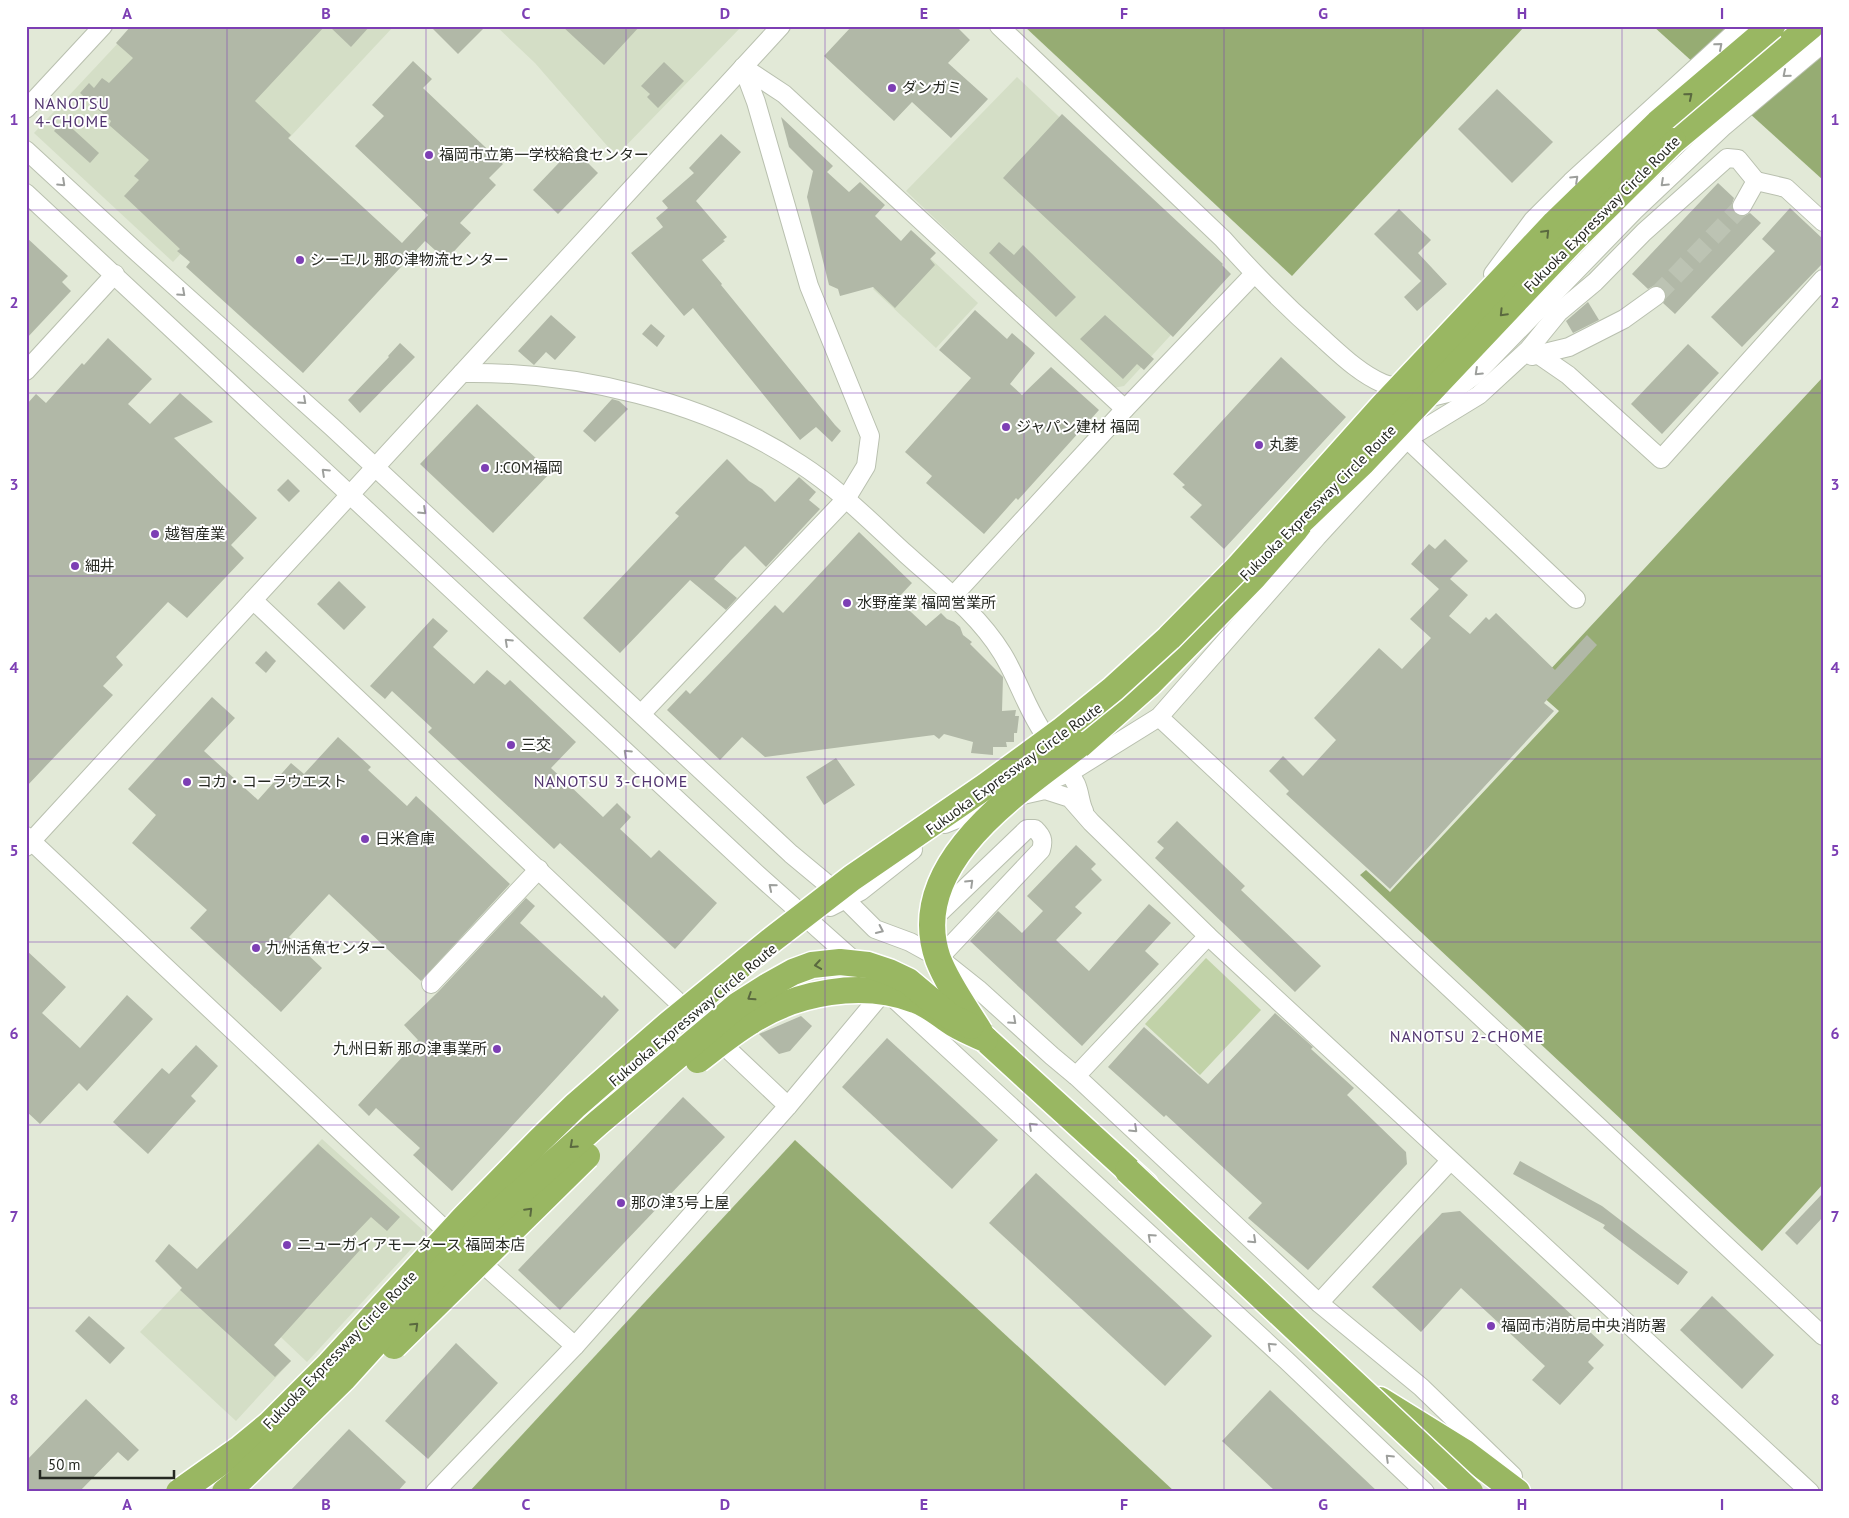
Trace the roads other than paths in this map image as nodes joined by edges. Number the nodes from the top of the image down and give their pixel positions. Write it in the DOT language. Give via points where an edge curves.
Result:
graph roads {
  1 [pos="103,26"];
  2 [pos="781,26"];
  3 [pos="998,26"];
  4 [pos="1742,26"];
  5 [pos="1772,26"];
  6 [pos="1811,26"];
  7 [pos="1823,43"];
  8 [pos="743,67"];
  9 [pos="26,109"];
  10 [pos="26,150"];
  11 [pos="1756,181"];
  12 [pos="26,193"];
  13 [pos="1742,206"];
  14 [pos="1823,222"];
  15 [pos="115,274"];
  16 [pos="1254,274"];
  17 [pos="1823,279"];
  18 [pos="1656,296"];
  19 [pos="1285,305"];
  20 [pos="1539,355"];
  21 [pos="1516,360"];
  22 [pos="26,371"];
  23 [pos="462,373"];
  24 [pos="1383,406"];
  25 [pos="1125,409"];
  26 [pos="1407,440"];
  27 [pos="375,467"];
  28 [pos="350,495"];
  29 [pos="846,499"];
  30 [pos="1305,517"];
  31 [pos="952,596"];
  32 [pos="1576,598"];
  33 [pos="253,600"];
  34 [pos="641,714"];
  35 [pos="1159,717"];
  36 [pos="1069,772"];
  37 [pos="1009,798"];
  38 [pos="1091,822"];
  39 [pos="28,841"];
  40 [pos="539,869"];
  41 [pos="844,898"];
  42 [pos="809,919"];
  43 [pos="1208,936"];
  44 [pos="910,942"];
  45 [pos="939,958"];
  46 [pos="431,984"];
  47 [pos="885,990"];
  48 [pos="682,1004"];
  49 [pos="978,1032"];
  50 [pos="1076,1076"];
  51 [pos="788,1106"];
  52 [pos="1450,1161"];
  53 [pos="456,1240"];
  54 [pos="1319,1303"];
  55 [pos="1823,1336"];
  56 [pos="575,1346"];
  57 [pos="179,1492"];
  58 [pos="201,1492"];
  59 [pos="217,1492"];
  60 [pos="225,1492"];
  61 [pos="435,1492"];
  62 [pos="1425,1492"];
  63 [pos="1470,1492"];
  64 [pos="1517,1492"];
  65 [pos="1530,1492"];
  66 [pos="1810,1492"];
  1 -- 9 [label="street"];
  2 -- 8 [label="street"];
  3 -- 16 [label="street" via="1224,239"];
  19 -- 4 [label="street, one-way" via="1361,372 1384,384 1407,384 1458,322 1532,220"];
  24 -- 5 [label="highway, Fukuoka Expressway Circle Route, one-way, bridge" via="1555,223 1658,123"];
  6 -- 30 [label="highway, Fukuoka Expressway Circle Route, one-way, bridge" via="1673,141 1571,242 1362,463"];
  7 -- 19 [label="street, one-way" via="1724,126 1634,212 1475,375 1452,392 1404,403 1368,386 1307,334"];
  8 -- 23 [label="street"];
  8 -- 25 [label="street" via="784,94"];
  8 -- 29 [label="street" via="809,286 870,436 866,466"];
  10 -- 27 [label="street, one-way"];
  11 -- 13 [label="street"];
  11 -- 14 [label="street" via="1786,188"];
  11 -- 21 [label="street" via="1738,159 1727,158 1559,312"];
  12 -- 15 [label="street"];
  15 -- 22 [label="street"];
  28 -- 15 [label="street, one-way"];
  16 -- 19 [label="street"];
  16 -- 25 [label="street"];
  17 -- 20 [label="street" via="1661,459 1568,374"];
  18 -- 20 [label="street" via="1624,319 1577,343"];
  20 -- 21 [label="street"];
  21 -- 26 [label="street" via="1479,394"];
  23 -- 27 [label="street"];
  23 -- 29 [label="street" via="489,372 590,383 682,407 744,430 801,464"];
  24 -- 49 [label="highway, bridge" via="1295,530 1253,578 1150,683 1080,745 989,818 966,846 944,889 937,932 947,973"];
  24 -- 57 [label="highway, Fukuoka Expressway Circle Route, bridge" via="1237,569 1141,664 1035,750 852,878 669,1024 540,1140 270,1424"];
  25 -- 31 [label="street"];
  26 -- 32 [label="street"];
  26 -- 35 [label="street"];
  27 -- 28 [label="street"];
  27 -- 34 [label="street, one-way"];
  28 -- 33 [label="street"];
  42 -- 28 [label="street, one-way" via="756,874"];
  29 -- 31 [label="street"];
  29 -- 34 [label="street"];
  30 -- 49 [label="highway, bridge" via="1228,608 1079,745 999,808 953,859 939,888 934,910 935,943 945,974"];
  30 -- 58 [label="highway, Fukuoka Expressway Circle Route" via="1174,644 1115,694 1035,757 855,883 670,1031 580,1112 507,1184 335,1370 245,1458"];
  31 -- 36 [label="street" via="982,625 1002,653 1032,715"];
  33 -- 39 [label="street"];
  33 -- 40 [label="street"];
  34 -- 41 [label="street" via="791,854"];
  35 -- 36 [label="street"];
  35 -- 55 [label="street"];
  36 -- 37 [label="street"];
  36 -- 38 [label="street"];
  37 -- 38 [label="street" via="1045,790 1070,798"];
  37 -- 41 [label="street" via="945,824 861,891"];
  38 -- 43 [label="street"];
  39 -- 53 [label="street"];
  40 -- 46 [label="street"];
  40 -- 48 [label="street"];
  41 -- 42 [label="street"];
  41 -- 44 [label="street, one-way" via="875,929"];
  42 -- 47 [label="street"];
  42 -- 48 [label="street" via="719,974"];
  43 -- 50 [label="street"];
  43 -- 52 [label="street"];
  44 -- 45 [label="street"];
  44 -- 45 [label="street, one-way" via="1026,829 1035,829 1041,834 1041,850"];
  45 -- 50 [label="street, one-way"];
  47 -- 51 [label="street"];
  62 -- 47 [label="street, one-way"];
  48 -- 51 [label="street"];
  48 -- 53 [label="street"];
  59 -- 49 [label="highway, one-way, bridge" via="288,1444 353,1387 609,1135 699,1059 751,1021 802,998 837,992 873,991 915,1000 953,1023"];
  49 -- 60 [label="highway, one-way, bridge" via="951,1017 908,981 868,965 840,962 812,966 768,986 738,1005 477,1231 343,1379"];
  49 -- 63 [label="highway, bridge"];
  49 -- 64 [label="highway, bridge" via="1154,1194 1345,1377 1464,1452"];
  50 -- 54 [label="street, one-way"];
  51 -- 56 [label="street"];
  52 -- 54 [label="street"];
  52 -- 66 [label="street"];
  53 -- 56 [label="street"];
  53 -- 59 [label="street" via="280,1421"];
  54 -- 65 [label="street" via="1421,1387"];
  56 -- 61 [label="street"];
}
